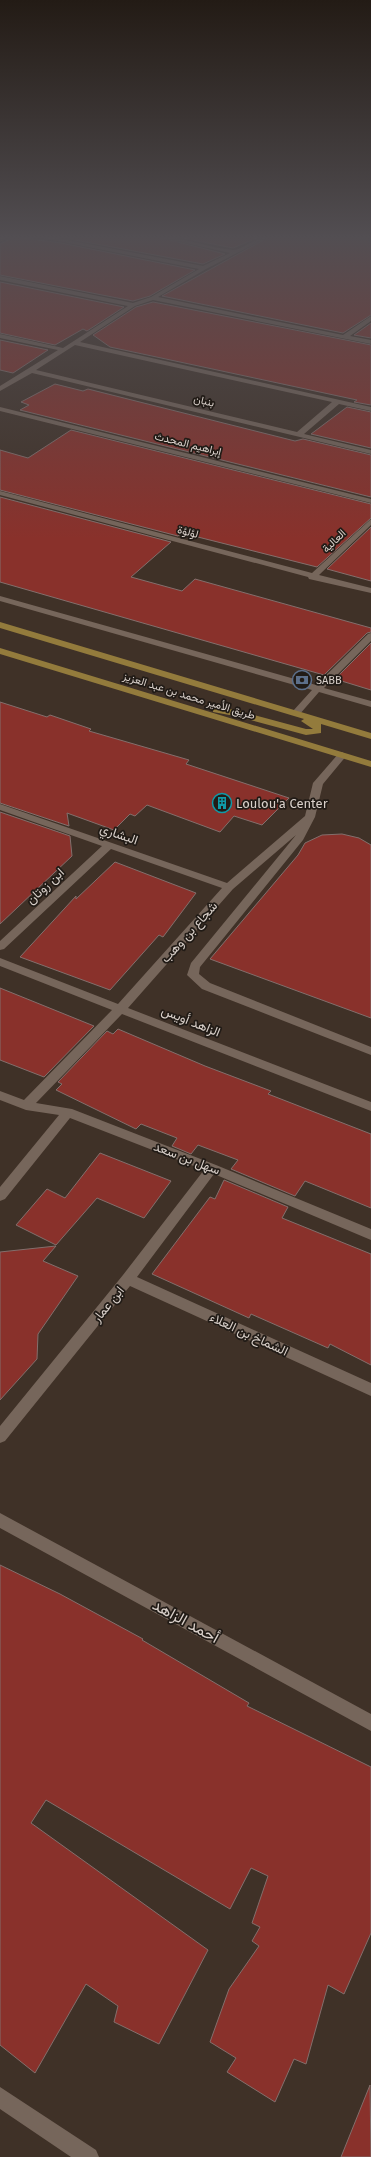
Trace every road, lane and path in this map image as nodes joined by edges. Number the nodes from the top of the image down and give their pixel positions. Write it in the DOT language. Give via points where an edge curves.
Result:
graph roads {
  1 [pos="8,338"];
  2 [pos="82,338"];
  3 [pos="348,338"];
  4 [pos="371,342"];
  5 [pos="74,343"];
  6 [pos="65,350"];
  7 [pos="31,371"];
  8 [pos="8,378"];
  9 [pos="15,380"];
  10 [pos="0,389"];
  11 [pos="337,402"];
  12 [pos="0,409"];
  13 [pos="371,409"];
  14 [pos="298,434"];
  15 [pos="371,452"];
  16 [pos="0,493"];
  17 [pos="371,501"];
  18 [pos="371,521"];
  19 [pos="312,577"];
  20 [pos="371,591"];
  21 [pos="0,598"];
  22 [pos="0,625"];
  23 [pos="371,636"];
  24 [pos="0,651"];
  25 [pos="318,688"];
  26 [pos="371,704"];
  27 [pos="189,708"];
  28 [pos="296,713"];
  29 [pos="371,736"];
  30 [pos="342,755"];
  31 [pos="371,764"];
  32 [pos="0,807"];
  33 [pos="310,816"];
  34 [pos="109,845"];
  35 [pos="229,887"];
  36 [pos="0,947"];
  37 [pos="0,962"];
  38 [pos="120,1008"];
  39 [pos="371,1051"];
  40 [pos="0,1095"];
  41 [pos="26,1106"];
  42 [pos="371,1107"];
  43 [pos="68,1112"];
  44 [pos="212,1168"];
  45 [pos="0,1196"];
  46 [pos="371,1235"];
  47 [pos="128,1279"];
  48 [pos="371,1390"];
  49 [pos="0,1437"];
  50 [pos="0,1520"];
  51 [pos="371,1723"];
  52 [pos="0,2097"];
  53 [pos="89,2157"];
  1 -- 6 [label="street"];
  2 -- 5 [label="street"];
  3 -- 4 [label="street"];
  5 -- 6 [label="street"];
  5 -- 11 [label="street"];
  6 -- 7 [label="street"];
  7 -- 9 [label="street"];
  7 -- 14 [label="street, بنبان"];
  8 -- 9 [label="street"];
  9 -- 10 [label="street"];
  11 -- 13 [label="street"];
  11 -- 14 [label="street"];
  12 -- 17 [label="street, إبراهيم المحدث"];
  14 -- 15 [label="street, بنبان"];
  16 -- 19 [label="street, لؤلؤة"];
  18 -- 19 [label="street, العالية"];
  19 -- 20 [label="street, لؤلؤة"];
  21 -- 25 [label="street"];
  22 -- 28 [label="main road, طريق الأمير محمد بن عبد العزيز"];
  23 -- 25 [label="street"];
  24 -- 27 [label="main road, طريق الأمير محمد بن عبد العزيز"];
  25 -- 26 [label="street"];
  25 -- 28 [label="street"];
  27 -- 28 [label="main road" via="236,713 310,733 318,731 318,726"];
  27 -- 30 [label="main road, طريق الأمير محمد بن عبد العزيز"];
  28 -- 29 [label="main road, طريق الأمير محمد بن عبد العزيز"];
  30 -- 31 [label="main road, طريق الأمير محمد بن عبد العزيز"];
  30 -- 33 [label="street" via="318,783"];
  32 -- 34 [label="street, البشاري"];
  33 -- 35 [label="street, شجاع بن وهب"];
  33 -- 39 [label="street" via="298,840 195,966 193,975 206,986"];
  34 -- 35 [label="street, البشاري"];
  34 -- 36 [label="street, ابن زوتان"];
  35 -- 38 [label="street, شجاع بن وهب"];
  37 -- 38 [label="street, الزاهد أويس"];
  38 -- 41 [label="street, شجاع بن وهب"];
  38 -- 42 [label="street, الزاهد أويس"];
  40 -- 41 [label="street, سهل بن سعد"];
  41 -- 43 [label="street, سهل بن سعد"];
  43 -- 44 [label="street, سهل بن سعد"];
  43 -- 45 [label="street"];
  44 -- 46 [label="street, سهل بن سعد"];
  44 -- 47 [label="street, ابن عمار"];
  47 -- 48 [label="street, الشماخ بن العلاء"];
  47 -- 49 [label="street, ابن عمار"];
  50 -- 51 [label="street, أحمد الزاهد"];
  52 -- 53 [label="street"];
}
